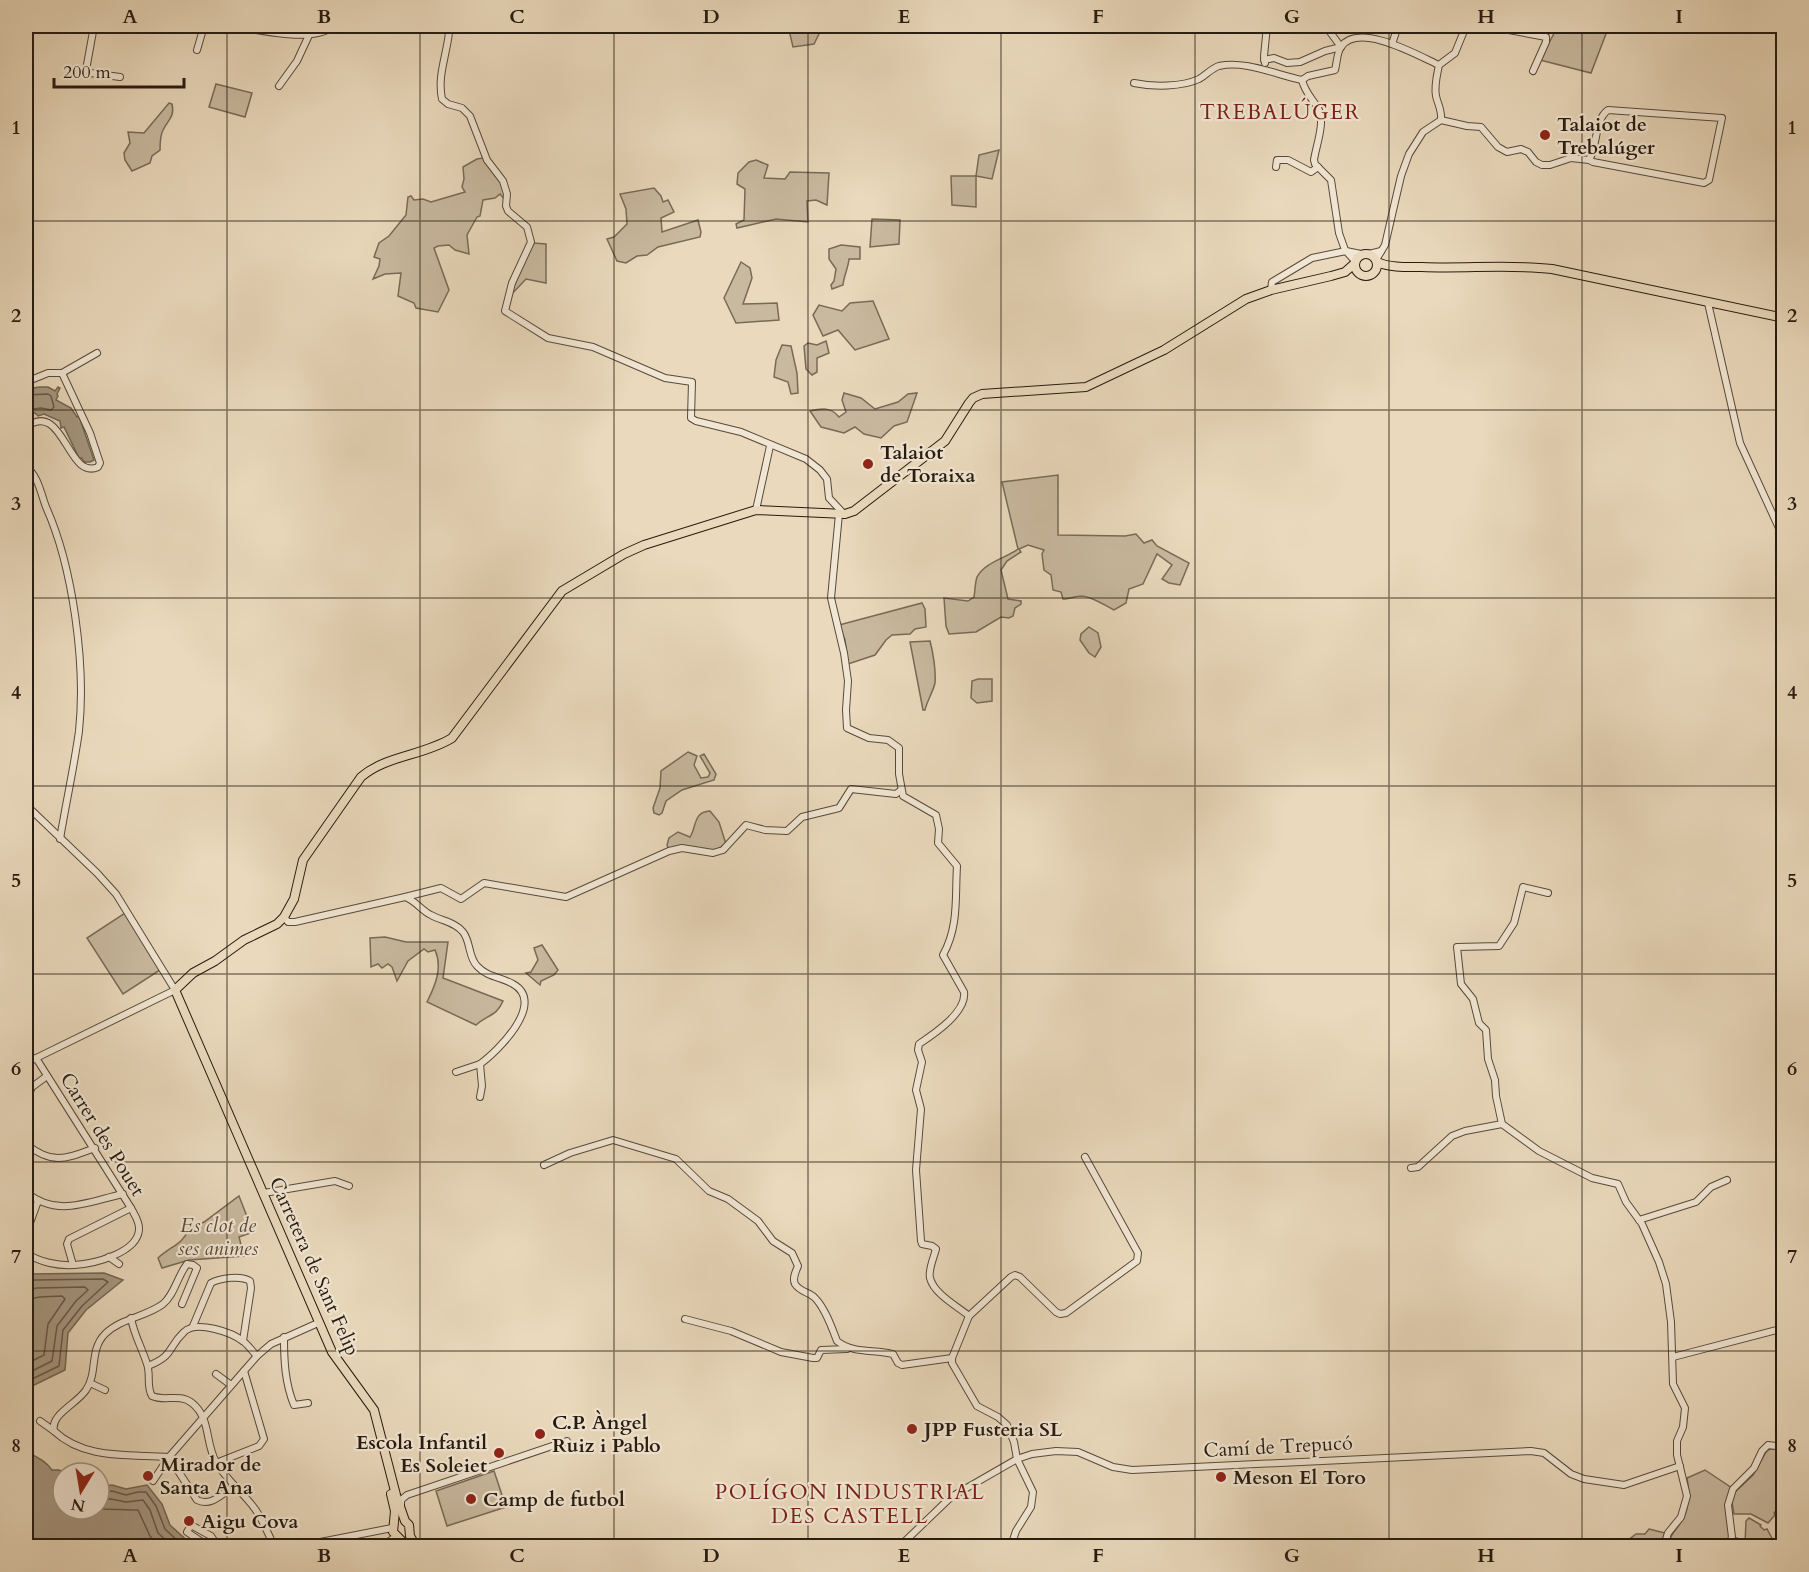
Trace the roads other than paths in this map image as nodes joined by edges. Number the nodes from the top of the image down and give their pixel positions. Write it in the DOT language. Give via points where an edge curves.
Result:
graph roads {
  1 [pos="94,26"];
  2 [pos="204,26"];
  3 [pos="240,26"];
  4 [pos="334,26"];
  5 [pos="444,26"];
  6 [pos="1267,26"];
  7 [pos="1330,26"];
  8 [pos="1398,26"];
  9 [pos="1466,26"];
  10 [pos="1487,26"];
  11 [pos="318,29"];
  12 [pos="310,33"];
  13 [pos="1392,44"];
  14 [pos="1341,47"];
  15 [pos="197,50"];
  16 [pos="1264,60"];
  17 [pos="1439,65"];
  18 [pos="1266,69"];
  19 [pos="1533,71"];
  20 [pos="120,77"];
  21 [pos="1302,80"];
  22 [pos="1134,83"];
  23 [pos="279,86"];
  24 [pos="1441,120"];
  25 [pos="1589,160"];
  26 [pos="1276,167"];
  27 [pos="1318,167"];
  28 [pos="1383,250"];
  29 [pos="1346,251"];
  30 [pos="1365,254"];
  31 [pos="1376,261"];
  32 [pos="1355,266"];
  33 [pos="1389,266"];
  34 [pos="1374,272"];
  35 [pos="1271,290"];
  36 [pos="1708,303"];
  37 [pos="1784,318"];
  38 [pos="97,352"];
  39 [pos="63,374"];
  40 [pos="26,382"];
  41 [pos="26,427"];
  42 [pos="770,446"];
  43 [pos="26,467"];
  44 [pos="756,510"];
  45 [pos="842,514"];
  46 [pos="1783,538"];
  47 [pos="901,790"];
  48 [pos="26,805"];
  49 [pos="60,839"];
  50 [pos="1548,894"];
  51 [pos="405,897"];
  52 [pos="284,917"];
  53 [pos="176,990"];
  54 [pos="36,1058"];
  55 [pos="26,1064"];
  56 [pos="480,1064"];
  57 [pos="456,1072"];
  58 [pos="47,1076"];
  59 [pos="480,1097"];
  60 [pos="26,1100"];
  61 [pos="1502,1124"];
  62 [pos="26,1144"];
  63 [pos="95,1149"];
  64 [pos="1085,1157"];
  65 [pos="544,1165"];
  66 [pos="1411,1168"];
  67 [pos="1727,1180"];
  68 [pos="349,1186"];
  69 [pos="26,1192"];
  70 [pos="264,1193"];
  71 [pos="123,1194"];
  72 [pos="38,1201"];
  73 [pos="131,1208"];
  74 [pos="1639,1220"];
  75 [pos="26,1234"];
  76 [pos="26,1253"];
  77 [pos="109,1257"];
  78 [pos="119,1264"];
  79 [pos="73,1265"];
  80 [pos="182,1304"];
  81 [pos="969,1316"];
  82 [pos="131,1318"];
  83 [pos="685,1319"];
  84 [pos="318,1323"];
  85 [pos="193,1326"];
  86 [pos="1784,1328"];
  87 [pos="284,1337"];
  88 [pos="243,1341"];
  89 [pos="848,1349"];
  90 [pos="257,1356"];
  91 [pos="1673,1357"];
  92 [pos="952,1358"];
  93 [pos="148,1366"];
  94 [pos="243,1371"];
  95 [pos="216,1374"];
  96 [pos="90,1383"];
  97 [pos="231,1385"];
  98 [pos="105,1390"];
  99 [pos="308,1403"];
  100 [pos="204,1417"];
  101 [pos="40,1421"];
  102 [pos="53,1429"];
  103 [pos="567,1441"];
  104 [pos="1784,1447"];
  105 [pos="169,1456"];
  106 [pos="1017,1459"];
  107 [pos="387,1460"];
  108 [pos="216,1463"];
  109 [pos="1680,1466"];
  110 [pos="153,1481"];
  111 [pos="234,1486"];
  112 [pos="401,1507"];
  113 [pos="405,1521"];
  114 [pos="399,1532"];
  115 [pos="271,1544"];
  116 [pos="314,1545"];
  117 [pos="300,1546"];
  118 [pos="382,1546"];
  119 [pos="407,1546"];
  120 [pos="416,1546"];
  121 [pos="900,1546"];
  122 [pos="1011,1546"];
  123 [pos="1664,1546"];
  124 [pos="1728,1546"];
  1 -- 20 [label="street" via="86,70"];
  2 -- 15 [label="street"];
  3 -- 12 [label="street" via="284,34"];
  4 -- 11 [label="street"];
  5 -- 42 [label="street" via="448,32 441,69 442,99 470,116 487,160 503,182 508,211 527,227 531,242 505,311 548,338 600,350 665,378 692,382 692,418 741,432"];
  6 -- 16 [label="street"];
  7 -- 14 [label="street" via="1330,33"];
  8 -- 13 [label="street"];
  9 -- 17 [label="street" via="1455,53"];
  10 -- 19 [label="street" via="1546,37"];
  11 -- 12 [label="street"];
  12 -- 23 [label="street"];
  13 -- 14 [label="street" via="1376,38 1359,38"];
  13 -- 17 [label="street"];
  14 -- 16 [label="street" via="1300,62"];
  14 -- 21 [label="street" via="1335,70"];
  16 -- 18 [label="street"];
  17 -- 24 [label="street" via="1435,88"];
  18 -- 21 [label="street"];
  18 -- 22 [label="street" via="1218,66 1199,79 1162,85"];
  21 -- 27 [label="street" via="1321,117 1314,160"];
  24 -- 25 [label="street" via="1481,127 1498,147 1507,152 1521,149 1542,165 1571,158"];
  24 -- 28 [label="street" via="1423,132 1409,154"];
  25 -- 25 [label="street" via="1706,183 1722,118 1608,110"];
  26 -- 27 [label="street" via="1277,160 1288,160 1311,172"];
  27 -- 29 [label="street" via="1331,180 1336,222"];
  28 -- 30 [label="street"];
  28 -- 31 [label="street"];
  29 -- 30 [label="street"];
  29 -- 32 [label="street"];
  29 -- 35 [label="street" via="1306,261 1272,282"];
  30 -- 31 [label="main road"];
  30 -- 32 [label="main road"];
  31 -- 33 [label="main road"];
  31 -- 34 [label="main road"];
  32 -- 34 [label="main road" via="1366,276"];
  32 -- 35 [label="main road" via="1321,280"];
  33 -- 34 [label="main road"];
  33 -- 36 [label="main road" via="1516,266 1566,271"];
  35 -- 45 [label="main road" via="1246,299 1164,350 1086,387 982,394 973,398 945,441 862,507"];
  36 -- 37 [label="main road"];
  36 -- 46 [label="street" via="1740,443"];
  38 -- 39 [label="street"];
  39 -- 40 [label="street" via="48,373"];
  39 -- 41 [label="street" via="90,434 98,466 81,466 48,423"];
  42 -- 44 [label="street"];
  42 -- 45 [label="street" via="806,459 820,470 827,479 831,503"];
  43 -- 49 [label="street" via="34,476 54,524 73,599 81,677 79,729"];
  44 -- 45 [label="main road"];
  44 -- 52 [label="main road" via="644,545 562,591 452,738 373,767 361,777 303,860 294,899"];
  45 -- 47 [label="street" via="831,598 848,681 847,728 869,738 888,740 899,748"];
  47 -- 51 [label="street" via="896,794 851,789 839,808 802,818 787,831 747,825 723,850 669,851 566,897 484,883 461,899 441,888"];
  47 -- 81 [label="street" via="903,796 936,815 938,843 957,866 954,928 943,955 965,998 942,1027 919,1044 922,1062 916,1090 921,1109 916,1170 921,1241 936,1249 930,1280"];
  48 -- 49 [label="street"];
  49 -- 53 [label="street" via="116,894"];
  50 -- 61 [label="street" via="1523,887 1514,923 1499,946 1457,947 1461,984 1473,999 1479,1023 1486,1030"];
  51 -- 52 [label="street" via="295,922"];
  51 -- 56 [label="street" via="456,926 465,934 476,966 514,985 524,999 524,1015"];
  52 -- 53 [label="main road" via="193,974"];
  53 -- 54 [label="street"];
  53 -- 70 [label="main road, Carretera de Sant Felip"];
  54 -- 55 [label="street"];
  54 -- 58 [label="street, Carrer des Pouet"];
  56 -- 57 [label="street"];
  56 -- 59 [label="street"];
  58 -- 60 [label="street" via="32,1087"];
  58 -- 63 [label="street, Carrer des Pouet"];
  61 -- 66 [label="street" via="1452,1136 1418,1167"];
  61 -- 74 [label="street" via="1539,1151 1592,1178 1618,1184"];
  62 -- 63 [label="street" via="40,1156 54,1158 69,1158"];
  63 -- 71 [label="street, Carrer des Pouet"];
  64 -- 81 [label="street" via="1138,1253 1137,1261 1066,1313 1056,1312 1015,1275"];
  65 -- 89 [label="street" via="613,1140 676,1159 709,1191 759,1221 773,1241 792,1253 798,1266 795,1283 818,1300 837,1341"];
  67 -- 74 [label="street" via="1711,1187 1696,1203"];
  68 -- 70 [label="street" via="335,1181"];
  69 -- 72 [label="street"];
  70 -- 84 [label="main road, Carretera de Sant Felip"];
  71 -- 72 [label="street" via="61,1208"];
  71 -- 73 [label="street, Carrer des Pouet"];
  72 -- 75 [label="street"];
  73 -- 77 [label="street, Carrer des Pouet" via="139,1230 132,1245"];
  73 -- 79 [label="street" via="69,1239"];
  74 -- 91 [label="street" via="1666,1284"];
  76 -- 79 [label="street" via="52,1264"];
  77 -- 78 [label="street"];
  77 -- 79 [label="street"];
  80 -- 82 [label="street" via="197,1268 193,1265 187,1264 165,1302"];
  81 -- 92 [label="street"];
  82 -- 93 [label="street"];
  82 -- 96 [label="street" via="101,1339"];
  83 -- 89 [label="street" via="731,1331 781,1352 813,1358 821,1350"];
  84 -- 87 [label="street"];
  84 -- 107 [label="main road, Carretera de Sant Felip" via="332,1352 374,1410"];
  85 -- 88 [label="street" via="204,1326"];
  85 -- 88 [label="street" via="211,1283 245,1278 251,1288"];
  85 -- 93 [label="street" via="185,1330 164,1360"];
  86 -- 91 [label="street"];
  87 -- 90 [label="street"];
  87 -- 99 [label="street" via="284,1372 290,1396 294,1405"];
  88 -- 90 [label="street"];
  89 -- 92 [label="street" via="893,1354 902,1365"];
  90 -- 94 [label="street"];
  91 -- 109 [label="street" via="1673,1384 1685,1408 1677,1441"];
  92 -- 106 [label="street" via="977,1406 1006,1425"];
  93 -- 100 [label="street" via="148,1390 152,1396 189,1400"];
  94 -- 97 [label="street"];
  94 -- 108 [label="street" via="264,1439 259,1446"];
  95 -- 97 [label="street"];
  96 -- 98 [label="street"];
  96 -- 102 [label="street" via="77,1401 56,1417"];
  97 -- 100 [label="street"];
  100 -- 105 [label="street"];
  100 -- 108 [label="street"];
  101 -- 102 [label="street"];
  102 -- 105 [label="street" via="71,1444 93,1452"];
  103 -- 112 [label="street" via="405,1496"];
  104 -- 124 [label="street" via="1768,1445 1754,1468 1733,1489 1728,1505 1732,1537"];
  105 -- 110 [label="street"];
  105 -- 111 [label="street" via="202,1503"];
  106 -- 109 [label="street, Camí de Trepucó" via="1069,1451 1132,1470 1531,1451 1544,1453 1584,1479 1624,1485"];
  106 -- 121 [label="street, Camí de Trepucó" via="951,1497"];
  106 -- 122 [label="street" via="1034,1492 1031,1507"];
  107 -- 112 [label="main road, Carretera de Sant Felip"];
  107 -- 114 [label="main road"];
  108 -- 111 [label="street"];
  109 -- 123 [label="street" via="1687,1496 1681,1517 1668,1533"];
  111 -- 115 [label="street" via="256,1509"];
  112 -- 113 [label="main road, Carretera de Sant Felip"];
  113 -- 114 [label="main road"];
  113 -- 114 [label="main road, Carretera de Sant Felip" via="409,1525"];
  114 -- 116 [label="street"];
  114 -- 118 [label="street"];
  114 -- 119 [label="main road"];
  114 -- 120 [label="main road"];
  116 -- 117 [label="street"];
}
